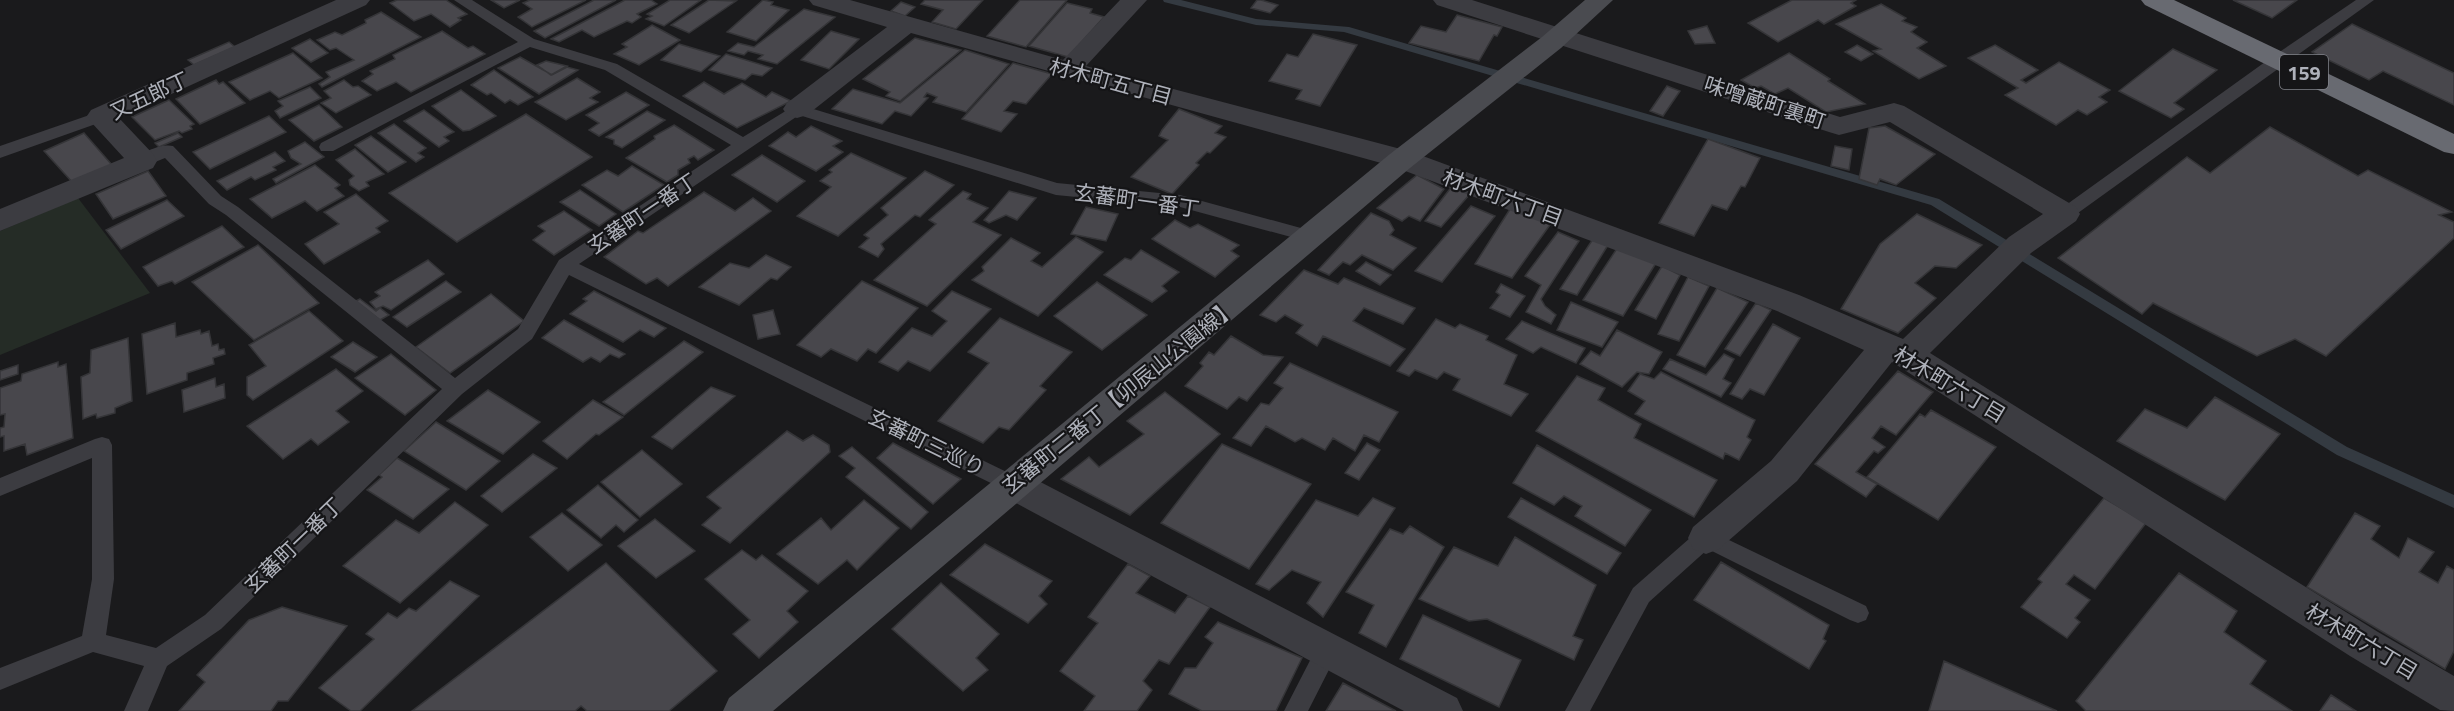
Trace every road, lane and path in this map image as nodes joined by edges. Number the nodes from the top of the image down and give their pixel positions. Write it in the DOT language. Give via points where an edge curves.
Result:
graph roads {
  1 [pos="357,0"];
  2 [pos="462,0"];
  3 [pos="822,0"];
  4 [pos="1134,0"];
  5 [pos="1446,0"];
  6 [pos="1600,0"];
  7 [pos="2154,0"];
  8 [pos="2366,0"];
  9 [pos="905,25"];
  10 [pos="1562,36"];
  11 [pos="529,42"];
  12 [pos="2278,60"];
  13 [pos="1068,70"];
  14 [pos="797,109"];
  15 [pos="101,116"];
  16 [pos="742,144"];
  17 [pos="2454,145"];
  18 [pos="327,147"];
  19 [pos="0,152"];
  20 [pos="1402,159"];
  21 [pos="142,161"];
  22 [pos="2065,213"];
  23 [pos="0,221"];
  24 [pos="1313,237"];
  25 [pos="566,266"];
  26 [pos="1897,350"];
  27 [pos="455,389"];
  28 [pos="1012,484"];
  29 [pos="0,487"];
  30 [pos="1706,538"];
  31 [pos="1858,613"];
  32 [pos="93,642"];
  33 [pos="1327,650"];
  34 [pos="159,659"];
  35 [pos="0,679"];
  36 [pos="2454,697"];
  37 [pos="136,711"];
  38 [pos="743,711"];
  39 [pos="1296,711"];
  40 [pos="1443,711"];
  41 [pos="1577,711"];
  1 -- 15 [label="street, 又五郎丁"];
  2 -- 11 [label="lane"];
  3 -- 9 [label="street, 材木町五丁目"];
  4 -- 13 [label="street"];
  5 -- 10 [label="street, 味噌蔵町裏町"];
  6 -- 10 [label="street, 玄蕃町二番丁【卯辰山公園線】"];
  7 -- 12 [label="highway, 159"];
  8 -- 12 [label="lane"];
  9 -- 13 [label="street, 材木町五丁目"];
  9 -- 14 [label="street"];
  10 -- 20 [label="street, 玄蕃町二番丁【卯辰山公園線】"];
  10 -- 22 [label="street, 味噌蔵町裏町" via="1839,126 1894,112"];
  11 -- 16 [label="lane" via="611,67"];
  11 -- 18 [label="lane"];
  12 -- 17 [label="highway, 159"];
  12 -- 22 [label="lane"];
  13 -- 20 [label="street, 材木町五丁目"];
  14 -- 16 [label="lane, 玄蕃町一番丁"];
  14 -- 24 [label="lane, 玄蕃町一番丁" via="1056,189 1180,201"];
  15 -- 19 [label="lane"];
  15 -- 21 [label="street, 又五郎丁"];
  16 -- 25 [label="lane, 玄蕃町一番丁"];
  20 -- 24 [label="street, 玄蕃町二番丁【卯辰山公園線】"];
  20 -- 26 [label="street, 材木町六丁目" via="1788,303"];
  21 -- 23 [label="street"];
  21 -- 27 [label="lane" via="167,150 215,200"];
  22 -- 26 [label="street"];
  24 -- 28 [label="street, 玄蕃町二番丁【卯辰山公園線】"];
  25 -- 27 [label="lane, 玄蕃町一番丁" via="525,334"];
  25 -- 28 [label="lane, 玄蕃町三巡り"];
  26 -- 30 [label="street" via="1784,471"];
  26 -- 36 [label="street, 材木町六丁目"];
  27 -- 34 [label="lane, 玄蕃町一番丁" via="213,622"];
  28 -- 33 [label="street, 玄蕃町三巡り"];
  28 -- 38 [label="street, 玄蕃町二番丁【卯辰山公園線】"];
  29 -- 32 [label="lane" via="102,445 104,579"];
  30 -- 31 [label="lane"];
  30 -- 41 [label="lane" via="1641,595"];
  32 -- 34 [label="lane"];
  32 -- 35 [label="lane"];
  33 -- 39 [label="lane"];
  33 -- 40 [label="street, 玄蕃町三巡り"];
  34 -- 37 [label="lane"];
}
